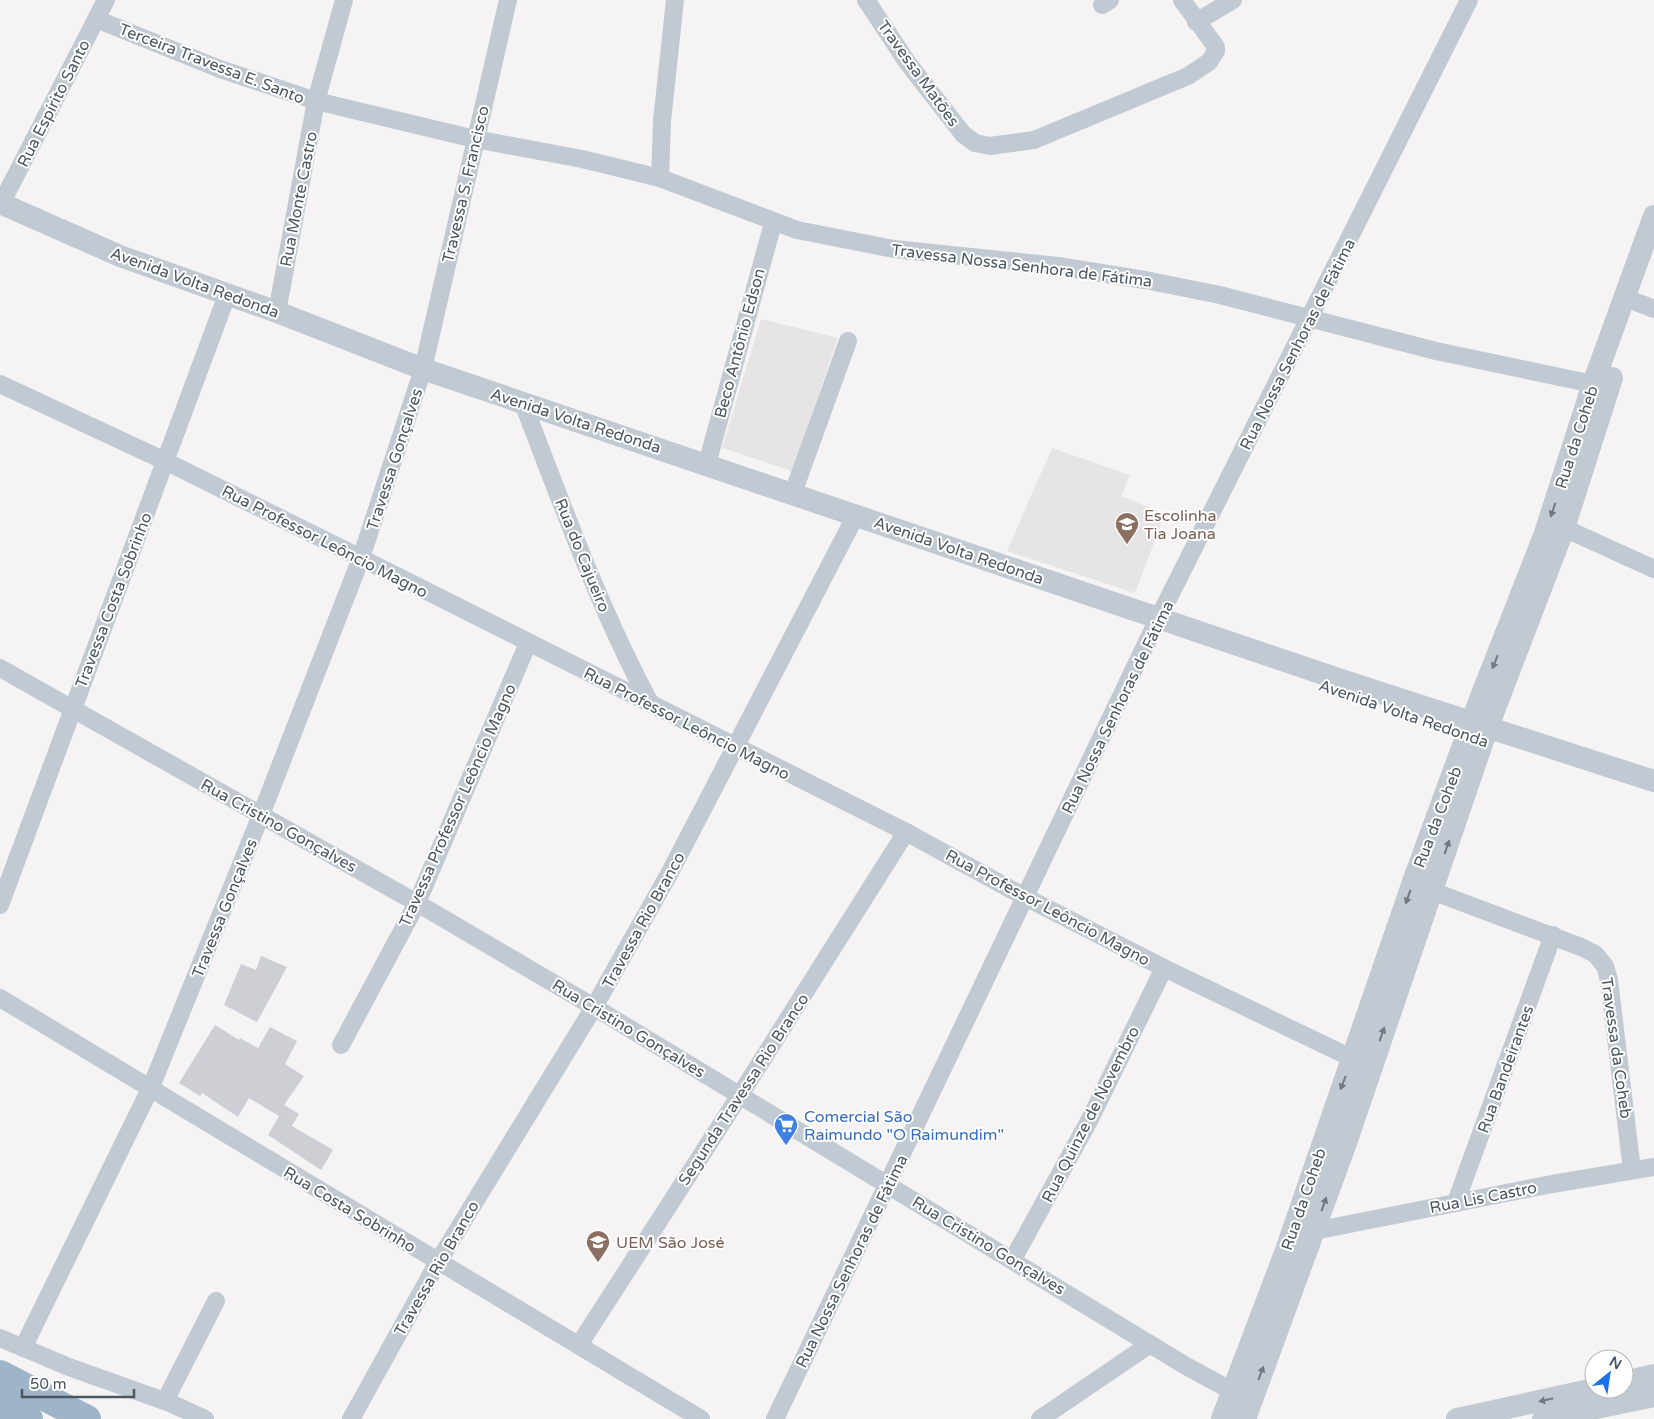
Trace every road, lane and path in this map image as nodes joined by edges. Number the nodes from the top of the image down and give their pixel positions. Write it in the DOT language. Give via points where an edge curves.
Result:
graph roads {
  1 [pos="106,0"];
  2 [pos="344,0"];
  3 [pos="508,0"];
  4 [pos="675,0"];
  5 [pos="867,0"];
  6 [pos="1182,0"];
  7 [pos="1233,0"];
  8 [pos="1469,0"];
  9 [pos="96,18"];
  10 [pos="1196,22"];
  11 [pos="316,101"];
  12 [pos="475,139"];
  13 [pos="660,178"];
  14 [pos="0,204"];
  15 [pos="1654,216"];
  16 [pos="773,222"];
  17 [pos="1654,254"];
  18 [pos="227,295"];
  19 [pos="1645,305"];
  20 [pos="277,312"];
  21 [pos="1309,319"];
  22 [pos="848,341"];
  23 [pos="423,369"];
  24 [pos="0,384"];
  25 [pos="1594,384"];
  26 [pos="523,403"];
  27 [pos="165,461"];
  28 [pos="707,464"];
  29 [pos="793,493"];
  30 [pos="856,515"];
  31 [pos="1564,528"];
  32 [pos="361,558"];
  33 [pos="1654,569"];
  34 [pos="1158,619"];
  35 [pos="528,643"];
  36 [pos="0,668"];
  37 [pos="650,704"];
  38 [pos="72,708"];
  39 [pos="1478,732"];
  40 [pos="736,748"];
  41 [pos="1654,781"];
  42 [pos="1654,795"];
  43 [pos="262,815"];
  44 [pos="906,832"];
  45 [pos="1432,891"];
  46 [pos="1025,897"];
  47 [pos="417,903"];
  48 [pos="0,905"];
  49 [pos="1553,935"];
  50 [pos="1164,968"];
  51 [pos="0,998"];
  52 [pos="594,1007"];
  53 [pos="341,1045"];
  54 [pos="1362,1064"];
  55 [pos="151,1087"];
  56 [pos="740,1095"];
  57 [pos="1654,1167"];
  58 [pos="1632,1170"];
  59 [pos="888,1184"];
  60 [pos="1456,1202"];
  61 [pos="1314,1231"];
  62 [pos="1014,1259"];
  63 [pos="438,1262"];
  64 [pos="216,1302"];
  65 [pos="0,1338"];
  66 [pos="1150,1344"];
  67 [pos="579,1345"];
  68 [pos="23,1348"];
  69 [pos="0,1374"];
  70 [pos="1654,1375"];
  71 [pos="1634,1380"];
  72 [pos="1584,1391"];
  73 [pos="1654,1396"];
  74 [pos="165,1401"];
  75 [pos="0,1404"];
  76 [pos="1243,1404"];
  77 [pos="29,1419"];
  78 [pos="87,1419"];
  79 [pos="205,1419"];
  80 [pos="351,1419"];
  81 [pos="701,1419"];
  82 [pos="775,1419"];
  83 [pos="1040,1419"];
  84 [pos="1222,1419"];
  85 [pos="1456,1419"];
  86 [pos="1543,1419"];
  1 -- 9 [label="street, Rua Espírito Santo"];
  2 -- 11 [label="street, Rua Monte Castro"];
  3 -- 12 [label="street, Travessa S. Francisco"];
  4 -- 13 [label="street" via="662,121"];
  5 -- 10 [label="street, Travessa Matões" via="912,68 964,134 975,144 990,146 1014,144 1060,130 1194,73 1216,52 1216,47"];
  6 -- 10 [label="street"];
  7 -- 10 [label="street"];
  8 -- 21 [label="street, Rua Nossa Senhoras de Fátima"];
  9 -- 11 [label="street, Terceira Travessa E. Santo" via="220,69"];
  9 -- 14 [label="street, Rua Espírito Santo"];
  11 -- 12 [label="street, Terceira Travessa E. Santo"];
  11 -- 20 [label="street, Rua Monte Castro"];
  12 -- 13 [label="street, Terceira Travessa E. Santo"];
  12 -- 23 [label="street, Travessa S. Francisco"];
  13 -- 16 [label="street, Travessa Nossa Senhora de Fátima"];
  14 -- 18 [label="street, Avenida Volta Redonda" via="120,256"];
  15 -- 25 [label="street, Rua da Coheb"];
  16 -- 21 [label="street, Travessa Nossa Senhora de Fátima" via="805,232 884,247 1058,266 1145,280"];
  16 -- 28 [label="street, Beco Antônio Edson"];
  17 -- 19 [label="street, Rua da Coheb"];
  18 -- 20 [label="street, Avenida Volta Redonda"];
  18 -- 27 [label="street, Travessa Costa Sobrinho"];
  19 -- 31 [label="street, Rua da Coheb"];
  20 -- 23 [label="street, Avenida Volta Redonda"];
  21 -- 25 [label="street, Travessa Nossa Senhora de Fátima" via="1436,351"];
  21 -- 34 [label="street, Rua Nossa Senhoras de Fátima"];
  22 -- 29 [label="street"];
  23 -- 26 [label="street, Avenida Volta Redonda"];
  23 -- 32 [label="street, Travessa Gonçalves"];
  24 -- 27 [label="street, Rua Professor Leôncio Magno"];
  25 -- 39 [label="street, Rua da Coheb, one-way"];
  26 -- 28 [label="street, Avenida Volta Redonda"];
  26 -- 37 [label="street, Rua do Cajueiro" via="589,573"];
  27 -- 32 [label="street, Rua Professor Leôncio Magno"];
  27 -- 38 [label="street, Travessa Costa Sobrinho"];
  28 -- 29 [label="street, Avenida Volta Redonda"];
  29 -- 30 [label="street, Avenida Volta Redonda"];
  30 -- 34 [label="street, Avenida Volta Redonda"];
  30 -- 40 [label="street, Travessa Rio Branco"];
  31 -- 33 [label="street"];
  31 -- 39 [label="street, Rua da Coheb"];
  32 -- 35 [label="street, Rua Professor Leôncio Magno"];
  32 -- 43 [label="street, Travessa Gonçalves"];
  34 -- 39 [label="street, Avenida Volta Redonda"];
  34 -- 46 [label="street, Rua Nossa Senhoras de Fátima"];
  35 -- 37 [label="street, Rua Professor Leôncio Magno"];
  35 -- 47 [label="street, Travessa Professor Leôncio Magno"];
  36 -- 38 [label="street, Rua Cristino Gonçalves"];
  37 -- 40 [label="street, Rua Professor Leôncio Magno"];
  38 -- 43 [label="street, Rua Cristino Gonçalves"];
  38 -- 48 [label="street, Travessa Costa Sobrinho"];
  39 -- 41 [label="street, Avenida Volta Redonda"];
  39 -- 42 [label="street, Avenida Volta Redonda"];
  45 -- 39 [label="street, Rua da Coheb, one-way"];
  39 -- 54 [label="street, Rua da Coheb, one-way" via="1414,878"];
  40 -- 44 [label="street, Rua Professor Leôncio Magno"];
  40 -- 52 [label="street, Travessa Rio Branco"];
  43 -- 47 [label="street, Rua Cristino Gonçalves"];
  43 -- 55 [label="street, Travessa Gonçalves"];
  44 -- 46 [label="street, Rua Professor Leôncio Magno"];
  44 -- 56 [label="street, Segunda Travessa Rio Branco"];
  45 -- 49 [label="street, Travessa da Coheb"];
  54 -- 45 [label="street, Rua da Coheb, one-way"];
  46 -- 50 [label="street, Rua Professor Leôncio Magno"];
  46 -- 59 [label="street, Rua Nossa Senhoras de Fátima"];
  47 -- 52 [label="street, Rua Cristino Gonçalves"];
  47 -- 53 [label="street, Travessa Professor Leôncio Magno"];
  49 -- 58 [label="street, Travessa da Coheb" via="1595,954 1605,966 1616,1027"];
  49 -- 60 [label="street, Rua Bandeirantes"];
  50 -- 54 [label="street, Rua Professor Leôncio Magno"];
  50 -- 62 [label="street, Rua Quinze de Novembro" via="1089,1121"];
  51 -- 55 [label="street, Rua Costa Sobrinho"];
  52 -- 56 [label="street, Rua Cristino Gonçalves"];
  52 -- 63 [label="street, Travessa Rio Branco"];
  61 -- 54 [label="street, Rua da Coheb, one-way"];
  54 -- 76 [label="street, Rua da Coheb, one-way" via="1334,1107 1285,1253"];
  55 -- 63 [label="street, Rua Costa Sobrinho"];
  55 -- 68 [label="street, Travessa Gonçalves"];
  56 -- 59 [label="street, Rua Cristino Gonçalves"];
  56 -- 67 [label="street, Segunda Travessa Rio Branco"];
  57 -- 58 [label="street, Rua Lis Castro"];
  58 -- 60 [label="street, Rua Lis Castro"];
  59 -- 62 [label="street, Rua Cristino Gonçalves"];
  59 -- 82 [label="street, Rua Nossa Senhoras de Fátima"];
  60 -- 61 [label="street, Rua Lis Castro"];
  76 -- 61 [label="street, Rua da Coheb, one-way"];
  62 -- 66 [label="street, Rua Cristino Gonçalves"];
  63 -- 67 [label="street, Rua Costa Sobrinho"];
  63 -- 80 [label="street, Travessa Rio Branco"];
  64 -- 74 [label="street"];
  65 -- 68 [label="street"];
  66 -- 76 [label="street, Rua Cristino Gonçalves"];
  66 -- 83 [label="street"];
  67 -- 81 [label="street, Rua Costa Sobrinho"];
  68 -- 74 [label="street"];
  69 -- 78 [label="highway"];
  70 -- 71 [label="street"];
  72 -- 85 [label="street, one-way"];
  73 -- 86 [label="street"];
  74 -- 79 [label="street"];
  75 -- 77 [label="highway"];
  76 -- 84 [label="street, Rua da Coheb"];
}
